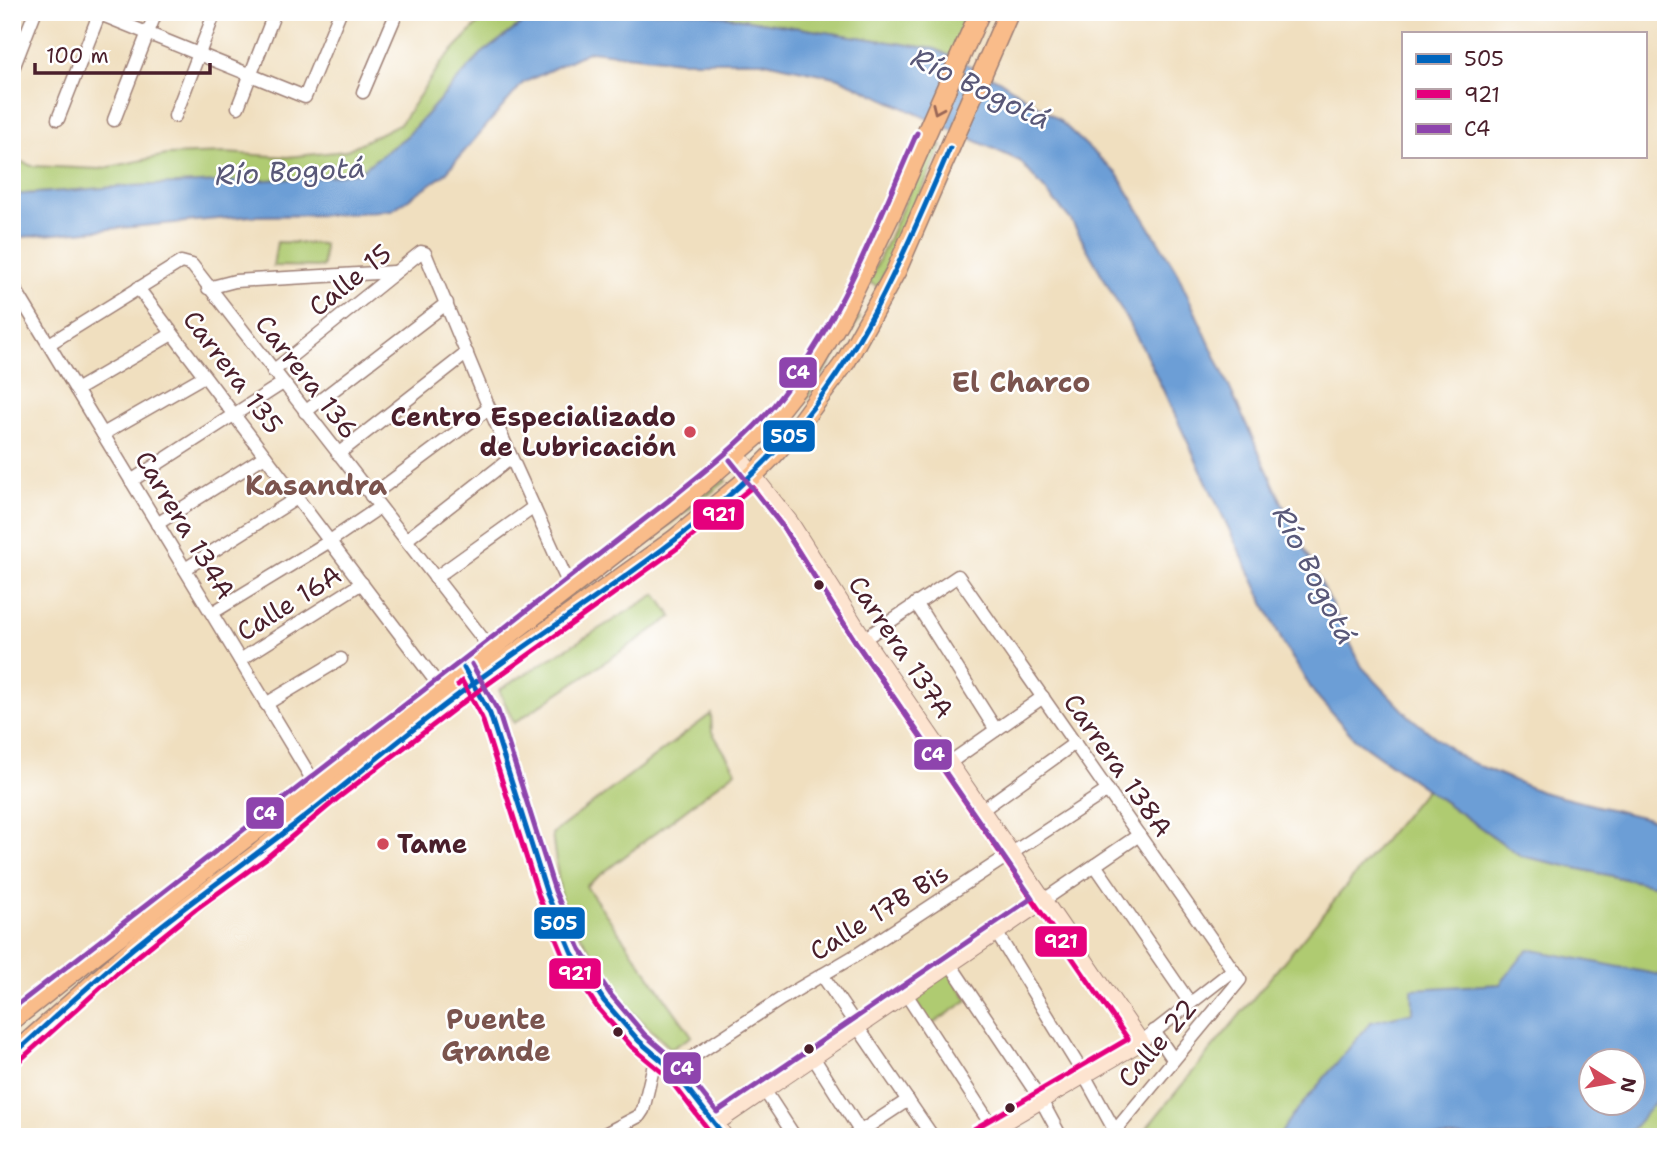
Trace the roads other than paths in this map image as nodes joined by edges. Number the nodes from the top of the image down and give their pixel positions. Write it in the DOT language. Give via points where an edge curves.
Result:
graph roads {
  1 [pos="35,12"];
  2 [pos="156,12"];
  3 [pos="215,12"];
  4 [pos="275,12"];
  5 [pos="340,12"];
  6 [pos="397,12"];
  7 [pos="1009,12"];
  8 [pos="98,13"];
  9 [pos="974,14"];
  10 [pos="148,34"];
  11 [pos="18,39"];
  12 [pos="199,55"];
  13 [pos="12,71"];
  14 [pos="250,75"];
  15 [pos="363,92"];
  16 [pos="238,107"];
  17 [pos="175,117"];
  18 [pos="58,119"];
  19 [pos="114,120"];
  20 [pos="395,272"];
  21 [pos="138,288"];
  22 [pos="208,288"];
  23 [pos="15,289"];
  24 [pos="850,299"];
  25 [pos="447,303"];
  26 [pos="875,312"];
  27 [pos="172,334"];
  28 [pos="49,344"];
  29 [pos="467,353"];
  30 [pos="273,371"];
  31 [pos="204,376"];
  32 [pos="283,383"];
  33 [pos="76,390"];
  34 [pos="489,408"];
  35 [pos="305,412"];
  36 [pos="234,415"];
  37 [pos="103,434"];
  38 [pos="338,454"];
  39 [pos="737,455"];
  40 [pos="265,456"];
  41 [pos="511,457"];
  42 [pos="753,475"];
  43 [pos="131,481"];
  44 [pos="371,496"];
  45 [pos="297,498"];
  46 [pos="380,507"];
  47 [pos="534,507"];
  48 [pos="158,524"];
  49 [pos="406,540"];
  50 [pos="330,541"];
  51 [pos="185,569"];
  52 [pos="435,578"];
  53 [pos="362,583"];
  54 [pos="570,587"];
  55 [pos="916,603"];
  56 [pos="212,613"];
  57 [pos="864,639"];
  58 [pos="490,648"];
  59 [pos="341,659"];
  60 [pos="240,660"];
  61 [pos="468,676"];
  62 [pos="440,687"];
  63 [pos="1043,697"];
  64 [pos="266,704"];
  65 [pos="996,730"];
  66 [pos="1075,743"];
  67 [pos="949,763"];
  68 [pos="315,784"];
  69 [pos="1108,790"];
  70 [pos="982,810"];
  71 [pos="1139,835"];
  72 [pos="1012,853"];
  73 [pos="1095,865"];
  74 [pos="1044,900"];
  75 [pos="996,932"];
  76 [pos="950,964"];
  77 [pos="822,975"];
  78 [pos="1237,975"];
  79 [pos="906,994"];
  80 [pos="1190,1003"];
  81 [pos="12,1020"];
  82 [pos="858,1027"];
  83 [pos="1147,1037"];
  84 [pos="12,1056"];
  85 [pos="656,1056"];
  86 [pos="813,1057"];
  87 [pos="1173,1059"];
  88 [pos="673,1070"];
  89 [pos="1084,1075"];
  90 [pos="765,1091"];
  91 [pos="908,1100"];
  92 [pos="1041,1100"];
  93 [pos="720,1130"];
  94 [pos="997,1132"];
  95 [pos="856,1134"];
  96 [pos="1112,1134"];
  97 [pos="599,1137"];
  98 [pos="796,1137"];
  99 [pos="933,1137"];
  100 [pos="978,1137"];
  101 [pos="1061,1137"];
  1 -- 11 [label="street"];
  2 -- 10 [label="street"];
  3 -- 12 [label="street"];
  4 -- 14 [label="street"];
  5 -- 14 [label="street" via="305,97"];
  6 -- 15 [label="street"];
  7 -- 26 [label="main road"];
  8 -- 10 [label="street"];
  8 -- 18 [label="street"];
  9 -- 24 [label="main road, one-way" via="969,38"];
  10 -- 12 [label="street"];
  10 -- 19 [label="street"];
  11 -- 13 [label="street"];
  12 -- 14 [label="street"];
  12 -- 17 [label="street"];
  14 -- 16 [label="street"];
  20 -- 22 [label="street" via="235,281"];
  20 -- 25 [label="street, Calle 15" via="424,252"];
  20 -- 30 [label="street, Calle 15"];
  21 -- 22 [label="street, Carrera 136" via="181,262 192,265"];
  21 -- 27 [label="street, Carrera 135"];
  21 -- 28 [label="street"];
  22 -- 30 [label="street, Carrera 136"];
  23 -- 28 [label="street, Carrera 134A"];
  24 -- 26 [label="main road"];
  24 -- 39 [label="main road" via="796,391"];
  25 -- 29 [label="street"];
  25 -- 35 [label="street"];
  26 -- 42 [label="main road" via="822,394"];
  27 -- 31 [label="street, Carrera 135"];
  27 -- 33 [label="street"];
  28 -- 33 [label="street, Carrera 134A"];
  29 -- 34 [label="street"];
  29 -- 38 [label="street"];
  30 -- 32 [label="street, Carrera 136"];
  31 -- 36 [label="street, Carrera 135"];
  31 -- 37 [label="street"];
  32 -- 35 [label="street, Carrera 136"];
  32 -- 36 [label="street"];
  33 -- 37 [label="street, Carrera 134A"];
  34 -- 41 [label="street"];
  34 -- 44 [label="street"];
  35 -- 38 [label="street, Carrera 136"];
  36 -- 40 [label="street, Carrera 135"];
  36 -- 43 [label="street"];
  37 -- 43 [label="street, Carrera 134A"];
  38 -- 44 [label="street, Carrera 136"];
  39 -- 42 [label="street, Carrera 137A"];
  39 -- 54 [label="main road"];
  40 -- 45 [label="street, Carrera 135"];
  40 -- 48 [label="street"];
  41 -- 47 [label="street"];
  41 -- 49 [label="street"];
  42 -- 57 [label="street, Carrera 137A" via="790,522"];
  42 -- 61 [label="main road" via="674,540"];
  43 -- 48 [label="street, Carrera 134A"];
  44 -- 46 [label="street, Carrera 136"];
  45 -- 50 [label="street, Carrera 135"];
  45 -- 51 [label="street"];
  46 -- 49 [label="street, Carrera 136"];
  46 -- 50 [label="street"];
  47 -- 52 [label="street"];
  47 -- 54 [label="street"];
  48 -- 51 [label="street, Carrera 134A"];
  49 -- 52 [label="street, Carrera 136"];
  50 -- 53 [label="street, Carrera 135"];
  50 -- 56 [label="street"];
  51 -- 56 [label="street, Carrera 134A"];
  52 -- 58 [label="street, Carrera 136"];
  53 -- 60 [label="street, Calle 16A"];
  53 -- 62 [label="street, Carrera 135"];
  54 -- 58 [label="main road"];
  55 -- 57 [label="street"];
  55 -- 63 [label="street, Carrera 138A" via="958,576"];
  55 -- 65 [label="street"];
  56 -- 60 [label="street, Carrera 134A"];
  57 -- 67 [label="street, Carrera 137A"];
  58 -- 61 [label="main road"];
  59 -- 64 [label="street"];
  60 -- 64 [label="street, Carrera 134A"];
  61 -- 62 [label="main road"];
  61 -- 84 [label="main road" via="260,852 143,940"];
  61 -- 85 [label="street" via="490,714 547,894 572,953 604,1001"];
  62 -- 68 [label="main road"];
  63 -- 65 [label="street"];
  63 -- 66 [label="street, Carrera 138A"];
  64 -- 68 [label="street, Carrera 134A"];
  65 -- 67 [label="street"];
  66 -- 69 [label="street, Carrera 138A"];
  66 -- 70 [label="street"];
  67 -- 70 [label="street, Carrera 137A"];
  68 -- 81 [label="main road"];
  69 -- 71 [label="street, Carrera 138A"];
  69 -- 72 [label="street, Calle 17B Bis"];
  70 -- 72 [label="street, Carrera 137A"];
  71 -- 73 [label="street"];
  71 -- 78 [label="street, Carrera 138A"];
  72 -- 74 [label="street, Carrera 137A"];
  72 -- 77 [label="street, Calle 17B Bis"];
  73 -- 74 [label="street"];
  73 -- 80 [label="street"];
  74 -- 75 [label="street"];
  74 -- 83 [label="street, Carrera 137A"];
  75 -- 76 [label="street"];
  75 -- 89 [label="street"];
  76 -- 79 [label="street"];
  76 -- 92 [label="street"];
  77 -- 82 [label="street"];
  77 -- 88 [label="street, Calle 17B Bis"];
  78 -- 80 [label="street"];
  78 -- 87 [label="street, Calle 22"];
  79 -- 82 [label="street"];
  79 -- 94 [label="street"];
  80 -- 83 [label="street"];
  82 -- 86 [label="street"];
  82 -- 91 [label="street"];
  83 -- 87 [label="street"];
  83 -- 89 [label="street"];
  85 -- 88 [label="street"];
  85 -- 97 [label="street" via="639,1116"];
  86 -- 90 [label="street"];
  86 -- 95 [label="street"];
  87 -- 96 [label="street, Calle 22"];
  88 -- 93 [label="street"];
  89 -- 92 [label="street"];
  89 -- 96 [label="street"];
  90 -- 93 [label="street"];
  90 -- 98 [label="street"];
  91 -- 95 [label="street"];
  91 -- 99 [label="street"];
  92 -- 94 [label="street"];
  92 -- 101 [label="street"];
  94 -- 100 [label="street"];
}
